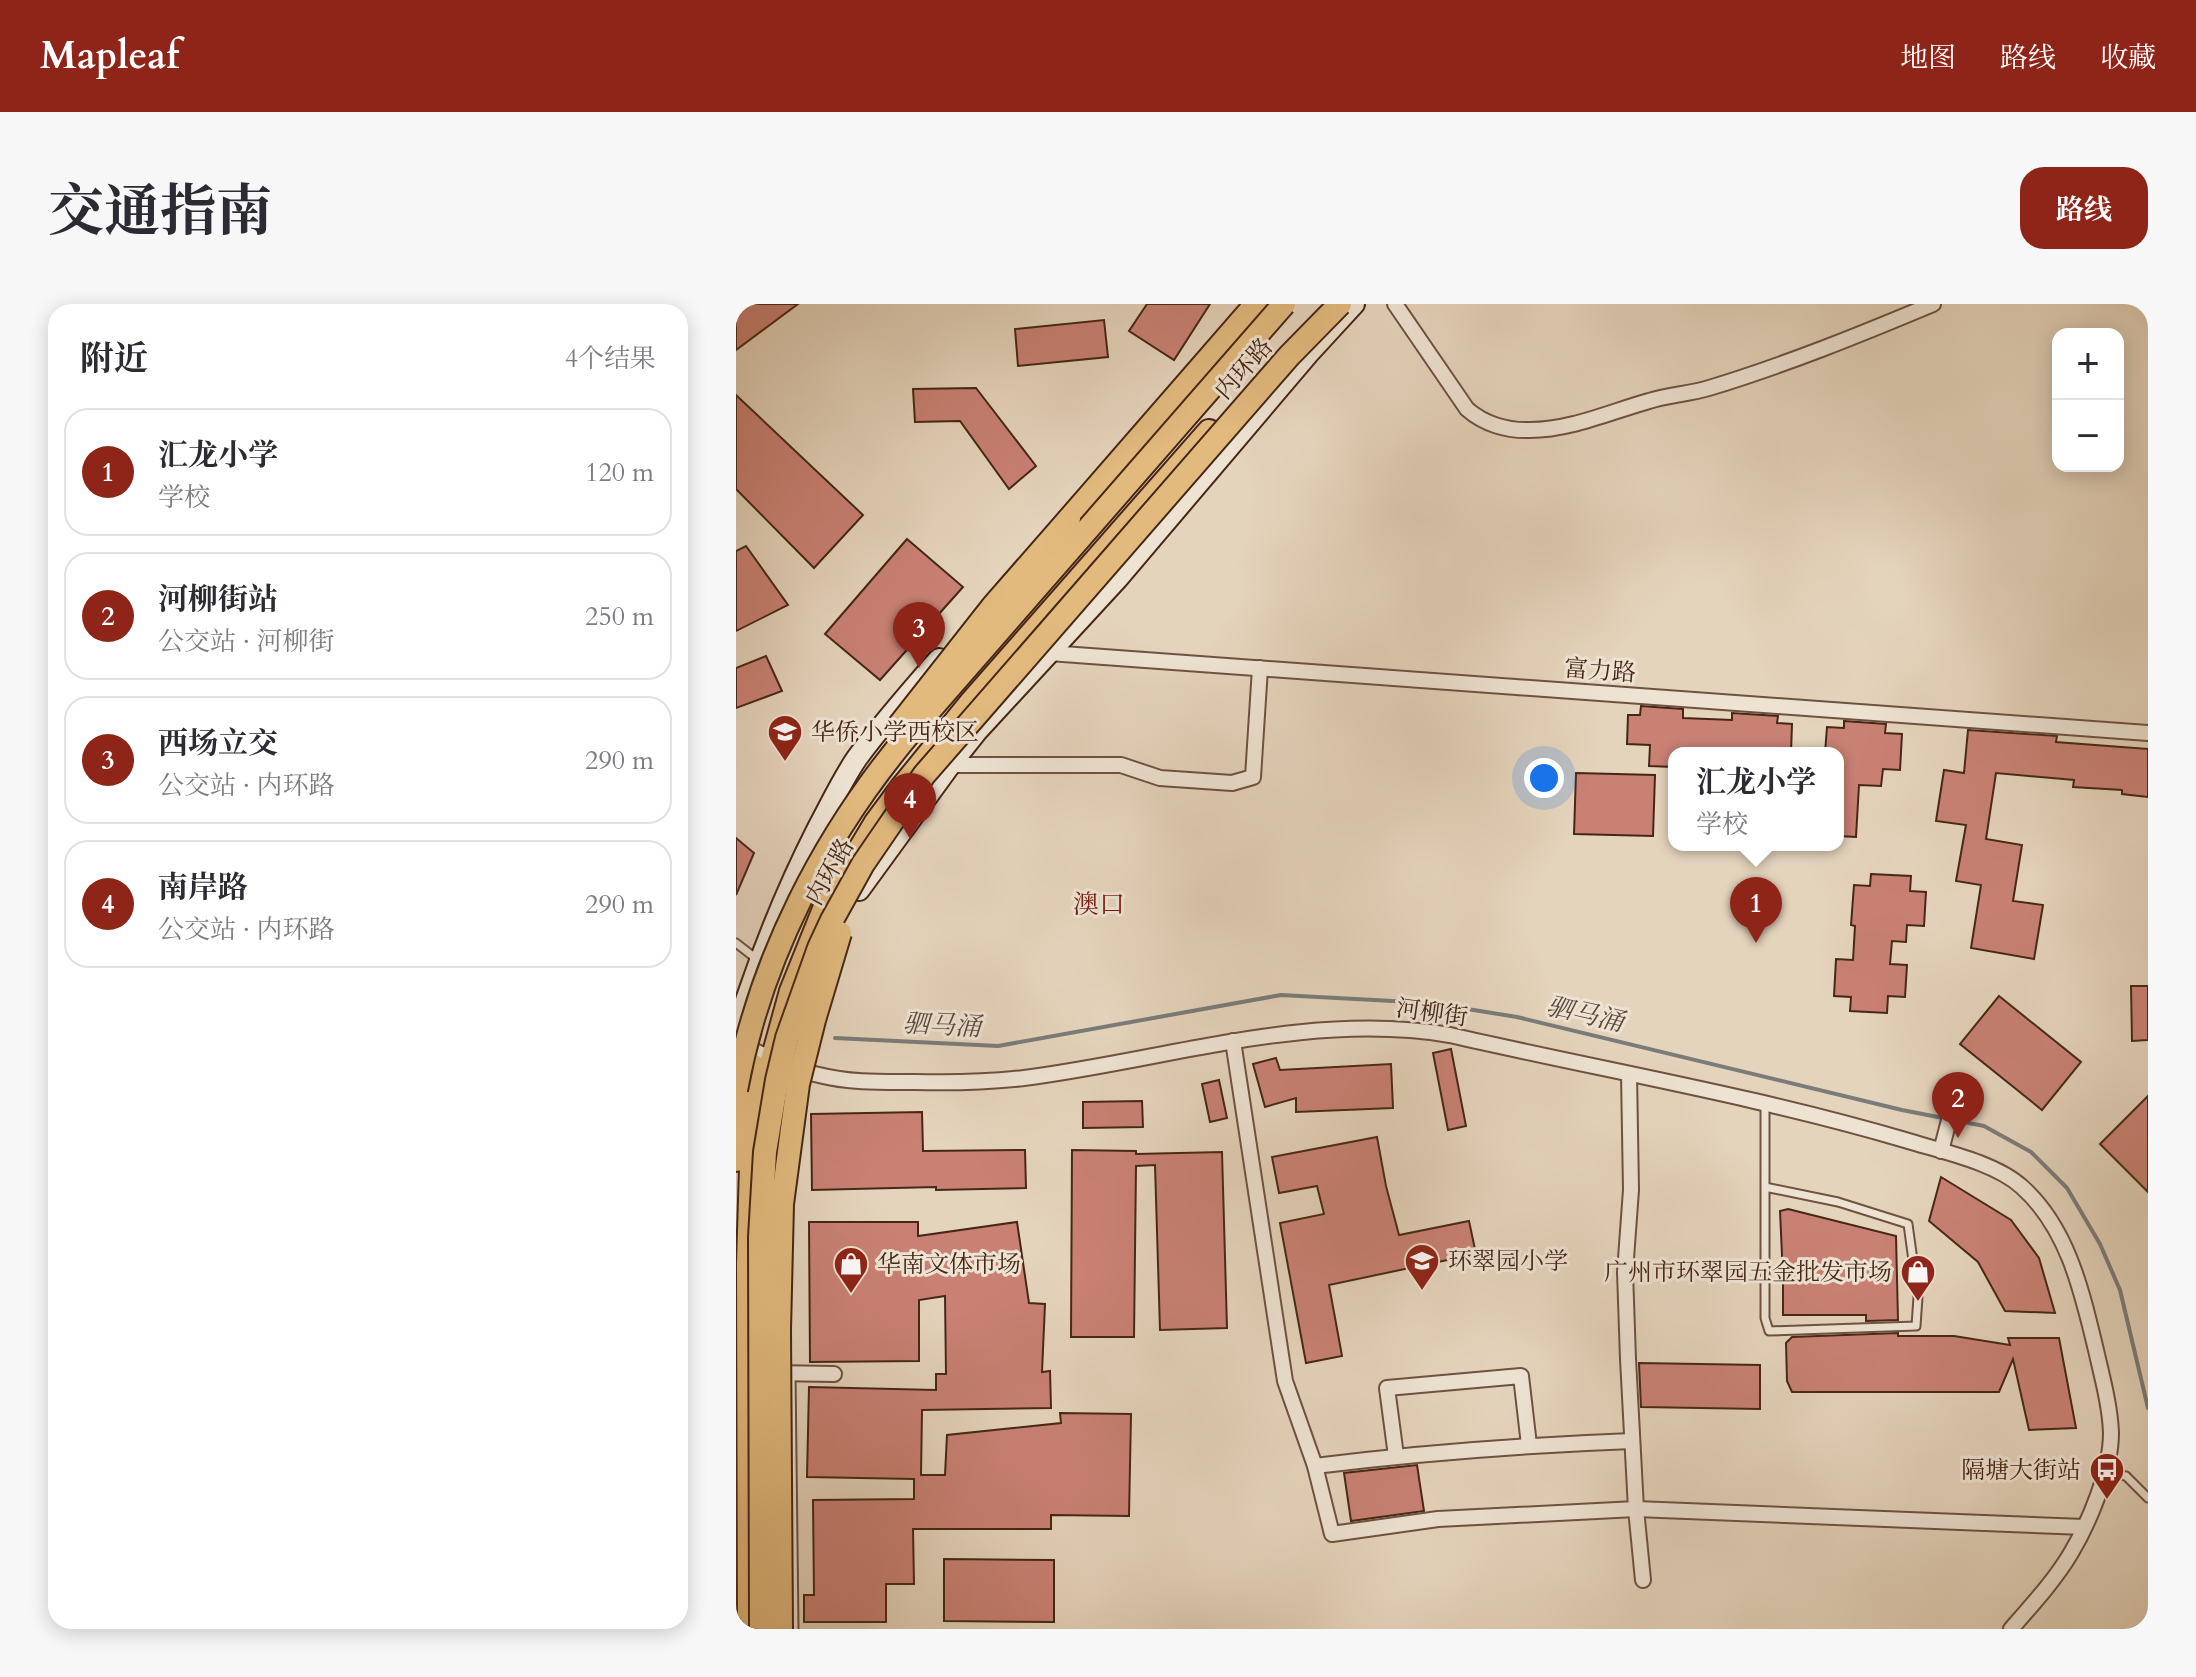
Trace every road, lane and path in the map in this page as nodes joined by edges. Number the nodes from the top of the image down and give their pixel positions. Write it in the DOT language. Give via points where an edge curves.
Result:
graph roads {
  1 [pos="1243,304"];
  2 [pos="1256,304"];
  3 [pos="1271,304"];
  4 [pos="1284,304"];
  5 [pos="1294,304"];
  6 [pos="1330,304"];
  7 [pos="1340,304"];
  8 [pos="1354,304"];
  9 [pos="1395,304"];
  10 [pos="1933,304"];
  11 [pos="1299,355"];
  12 [pos="1256,378"];
  13 [pos="1253,419"];
  14 [pos="1068,538"];
  15 [pos="1026,558"];
  16 [pos="1054,576"];
  17 [pos="963,631"];
  18 [pos="1049,653"];
  19 [pos="1260,668"];
  20 [pos="955,691"];
  21 [pos="2148,733"];
  22 [pos="931,750"];
  23 [pos="950,765"];
  24 [pos="860,804"];
  25 [pos="813,837"];
  26 [pos="863,864"];
  27 [pos="736,943"];
  28 [pos="759,961"];
  29 [pos="791,991"];
  30 [pos="736,1031"];
  31 [pos="1233,1041"];
  32 [pos="762,1054"];
  33 [pos="1629,1074"];
  34 [pos="736,1090"];
  35 [pos="1955,1097"];
  36 [pos="1765,1104"];
  37 [pos="746,1112"];
  38 [pos="1941,1151"];
  39 [pos="736,1160"];
  40 [pos="1765,1187"];
  41 [pos="764,1372"];
  42 [pos="791,1373"];
  43 [pos="834,1374"];
  44 [pos="1632,1441"];
  45 [pos="1529,1445"];
  46 [pos="1396,1456"];
  47 [pos="1315,1466"];
  48 [pos="2105,1473"];
  49 [pos="2148,1498"];
  50 [pos="1636,1509"];
  51 [pos="2084,1527"];
  52 [pos="767,1562"];
  53 [pos="1643,1580"];
  54 [pos="749,1605"];
  55 [pos="749,1629"];
  56 [pos="761,1629"];
  57 [pos="768,1629"];
  58 [pos="781,1629"];
  59 [pos="794,1629"];
  60 [pos="2011,1629"];
  1 -- 15 [label="main road"];
  2 -- 24 [label="main road, bridge" via="935,677 887,744"];
  3 -- 14 [label="street"];
  4 -- 24 [label="main road, 内环路, bridge" via="909,734"];
  5 -- 16 [label="main road"];
  6 -- 11 [label="main road, bridge"];
  6 -- 12 [label="main road"];
  7 -- 11 [label="main road, 内环路, bridge"];
  8 -- 11 [label="main road"];
  9 -- 10 [label="street" via="1467,409 1480,419 1518,430 1577,423 1705,389"];
  11 -- 13 [label="main road"];
  11 -- 26 [label="main road, 内环路, bridge" via="924,775"];
  12 -- 13 [label="main road"];
  12 -- 22 [label="main road"];
  13 -- 18 [label="main road"];
  14 -- 15 [label="street"];
  14 -- 16 [label="street"];
  15 -- 17 [label="main road"];
  16 -- 20 [label="main road"];
  17 -- 20 [label="main road"];
  17 -- 25 [label="main road" via="857,759"];
  18 -- 19 [label="street, 富力路"];
  18 -- 23 [label="main road"];
  19 -- 21 [label="street, 富力路"];
  19 -- 23 [label="street" via="1253,777 1232,783 1160,778 1121,765"];
  20 -- 24 [label="main road"];
  22 -- 23 [label="street"];
  22 -- 29 [label="main road" via="848,867 824,909"];
  23 -- 29 [label="main road" via="857,892 829,945"];
  24 -- 25 [label="main road"];
  24 -- 29 [label="main road" via="813,894"];
  24 -- 34 [label="main road, 内环路, bridge" via="827,849 770,970"];
  25 -- 28 [label="main road"];
  26 -- 56 [label="main road, 内环路, bridge" via="832,920 787,1038 765,1152 760,1237"];
  26 -- 58 [label="main road, bridge" via="810,1033 784,1190 779,1330"];
  27 -- 28 [label="lane"];
  28 -- 30 [label="main road"];
  29 -- 32 [label="main road"];
  29 -- 32 [label="main road"];
  31 -- 32 [label="street, 河柳街" via="985,1081 821,1076"];
  31 -- 33 [label="street, 河柳街" via="1338,1030 1416,1030"];
  31 -- 47 [label="street" via="1285,1381"];
  32 -- 37 [label="main road"];
  32 -- 41 [label="main road" via="776,1114 767,1199"];
  33 -- 36 [label="street, 河柳街"];
  33 -- 44 [label="street" via="1631,1190 1625,1272"];
  35 -- 38 [label="street"];
  36 -- 38 [label="street, 河柳街"];
  36 -- 40 [label="lane"];
  37 -- 39 [label="main road"];
  37 -- 54 [label="main road" via="751,1168"];
  38 -- 48 [label="street, 河柳街" via="1983,1164 2020,1184 2061,1236 2108,1403 2111,1433"];
  40 -- 40 [label="lane" via="1769,1331 1916,1326 1918,1297 1908,1224"];
  41 -- 42 [label="street"];
  41 -- 52 [label="main road"];
  42 -- 43 [label="street"];
  42 -- 59 [label="lane"];
  44 -- 45 [label="street"];
  44 -- 50 [label="street"];
  45 -- 46 [label="street"];
  45 -- 46 [label="street" via="1521,1376 1387,1388"];
  46 -- 47 [label="street"];
  47 -- 50 [label="street" via="1332,1534 1438,1519"];
  48 -- 49 [label="lane" via="2126,1476"];
  48 -- 51 [label="street, 河柳街"];
  50 -- 51 [label="street"];
  50 -- 53 [label="street"];
  51 -- 60 [label="street, 河柳街" via="2071,1553"];
  52 -- 54 [label="main road"];
  52 -- 57 [label="main road"];
  54 -- 55 [label="main road"];
}
